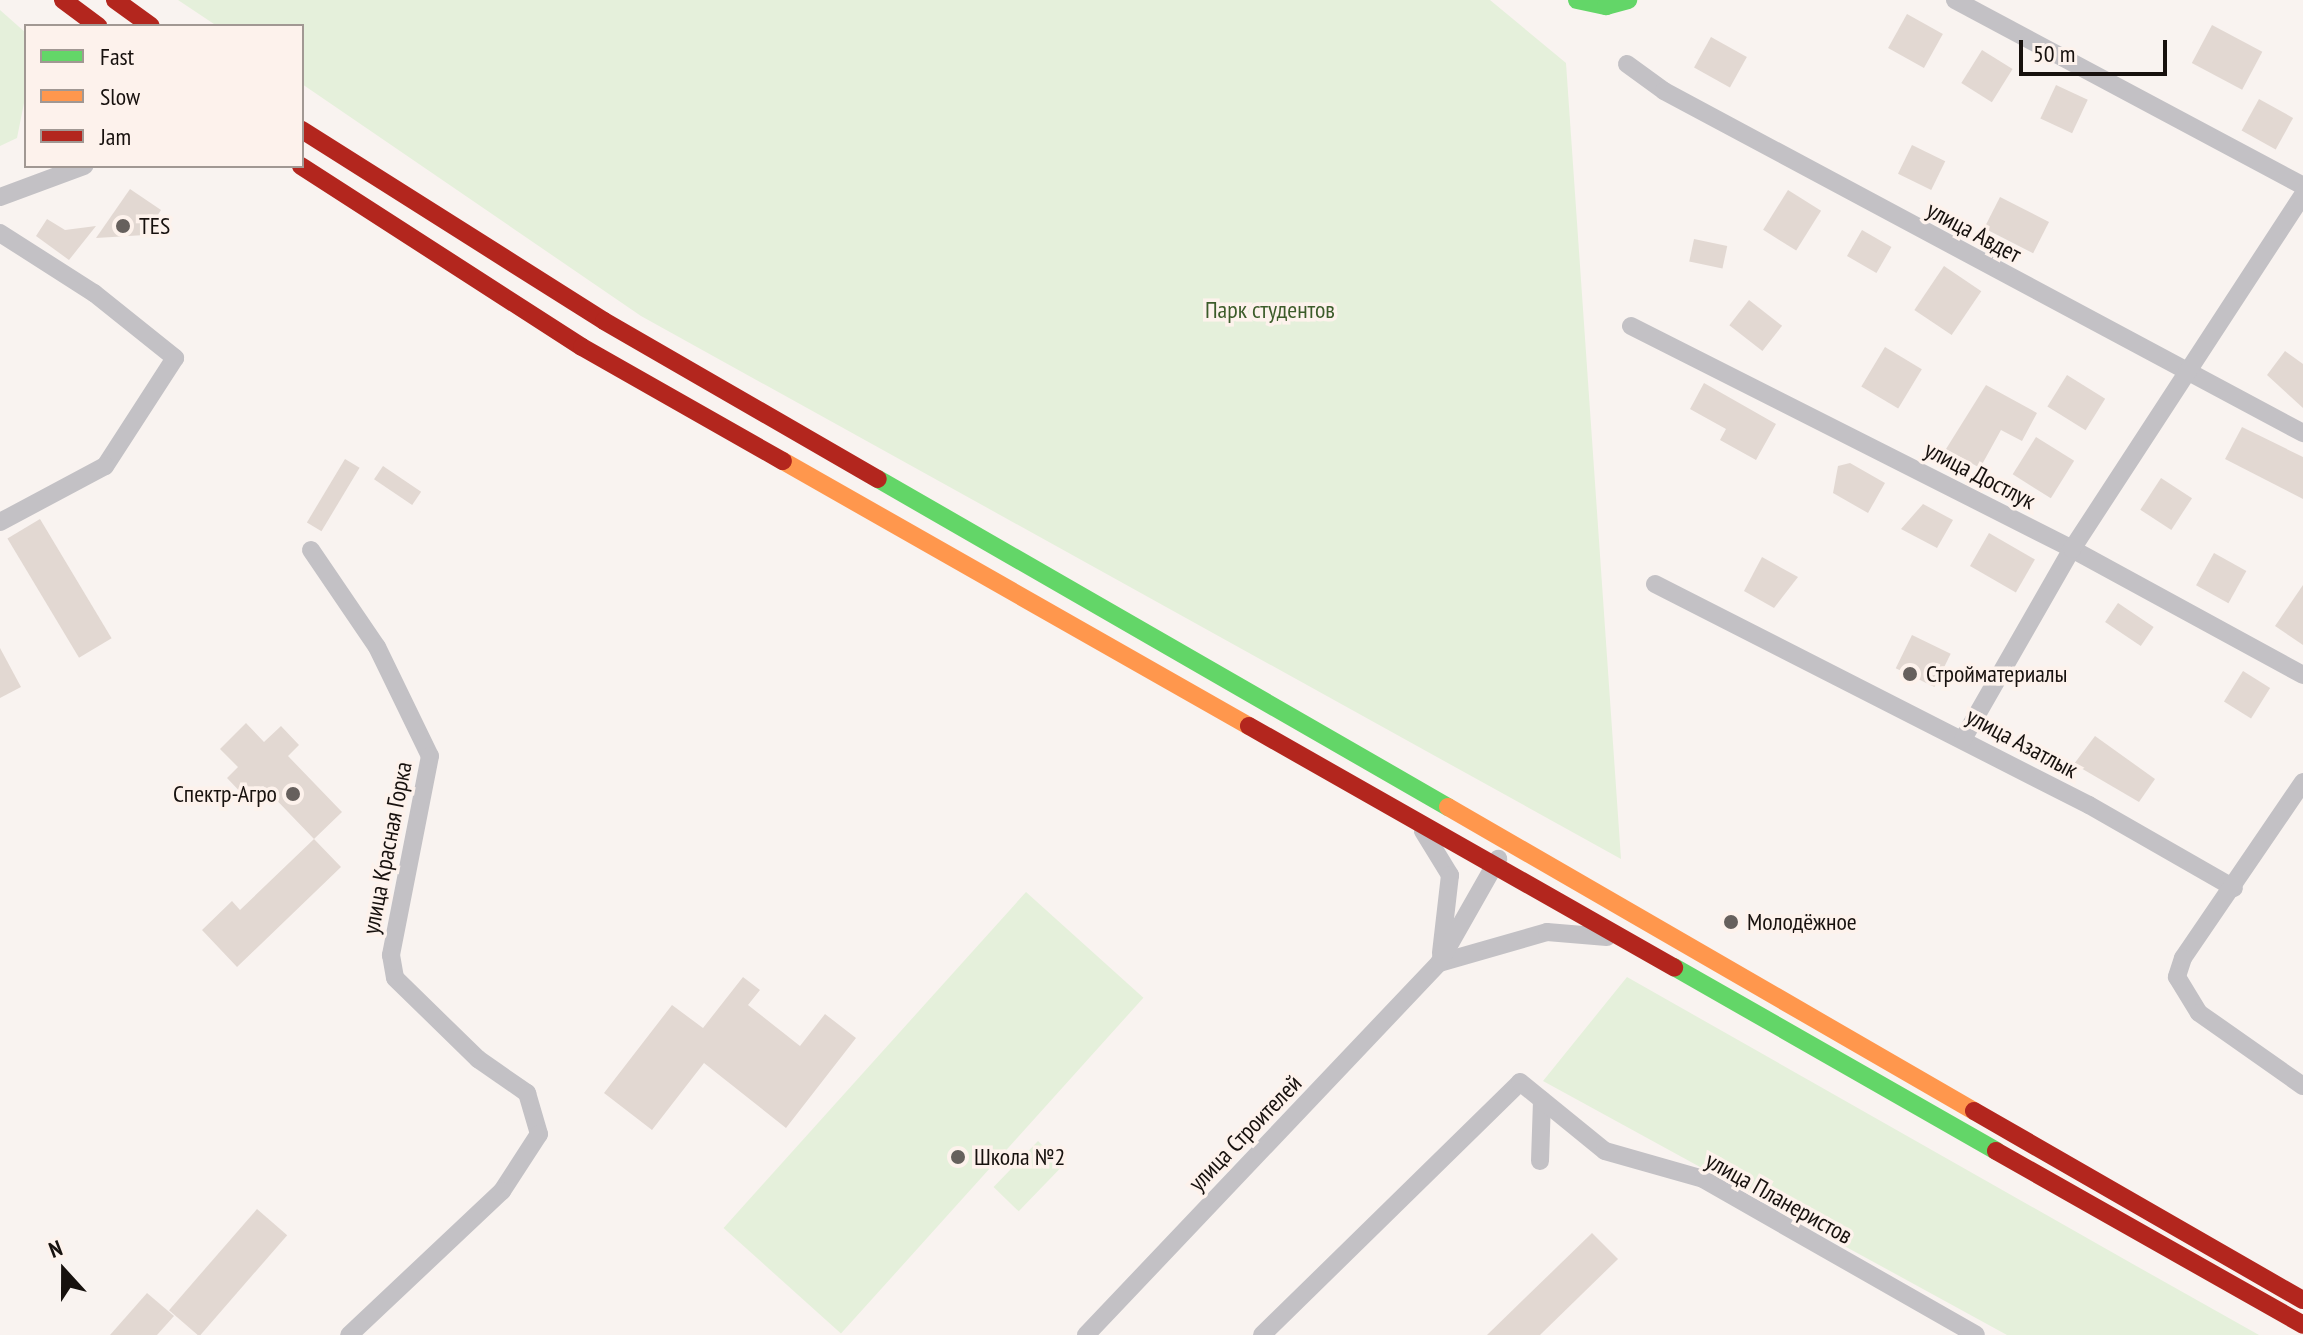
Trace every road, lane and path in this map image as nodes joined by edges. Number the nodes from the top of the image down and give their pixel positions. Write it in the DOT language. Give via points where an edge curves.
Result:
graph roads {
  1 [pos="63,0"];
  2 [pos="115,0"];
  3 [pos="1628,0"];
  4 [pos="1955,0"];
  5 [pos="1578,1"];
  6 [pos="95,24"];
  7 [pos="148,24"];
  8 [pos="1627,64"];
  9 [pos="304,131"];
  10 [pos="79,168"];
  11 [pos="304,168"];
  12 [pos="2303,186"];
  13 [pos="2303,194"];
  14 [pos="0,197"];
  15 [pos="0,233"];
  16 [pos="1631,326"];
  17 [pos="2186,374"];
  18 [pos="2303,433"];
  19 [pos="0,522"];
  20 [pos="2072,549"];
  21 [pos="311,550"];
  22 [pos="1655,584"];
  23 [pos="2303,675"];
  24 [pos="1963,739"];
  25 [pos="2303,782"];
  26 [pos="1408,815"];
  27 [pos="1506,844"];
  28 [pos="1494,866"];
  29 [pos="2234,888"];
  30 [pos="1618,939"];
  31 [pos="1439,963"];
  32 [pos="2303,1086"];
  33 [pos="1542,1100"];
  34 [pos="1540,1161"];
  35 [pos="2303,1300"];
  36 [pos="2303,1325"];
  37 [pos="349,1335"];
  38 [pos="1086,1335"];
  39 [pos="1262,1335"];
  40 [pos="1976,1335"];
  1 -- 6 [label="main road"];
  2 -- 7 [label="main road"];
  3 -- 5 [label="main road"];
  4 -- 12 [label="street"];
  8 -- 17 [label="street, улица Авдет"];
  9 -- 27 [label="main road" via="604,321"];
  10 -- 14 [label="street"];
  11 -- 26 [label="main road" via="582,347"];
  13 -- 17 [label="street"];
  15 -- 19 [label="street" via="94,293 175,358 105,466"];
  16 -- 20 [label="street, улица Достлук"];
  17 -- 18 [label="street, улица Авдет"];
  17 -- 20 [label="street"];
  20 -- 23 [label="street, улица Достлук"];
  20 -- 24 [label="street"];
  21 -- 37 [label="street, улица Красная Горка" via="377,647 430,756 391,955 395,978 478,1059 527,1093 539,1134 502,1191"];
  22 -- 24 [label="street, улица Азатлык"];
  24 -- 29 [label="street, улица Азатлык"];
  25 -- 29 [label="street"];
  26 -- 28 [label="main road"];
  26 -- 31 [label="street" via="1437,845 1450,875"];
  27 -- 28 [label="street, улица Строителей"];
  27 -- 35 [label="main road"];
  28 -- 30 [label="main road"];
  28 -- 31 [label="street, улица Строителей"];
  29 -- 32 [label="street" via="2183,958 2177,977 2199,1013"];
  30 -- 31 [label="street" via="1547,932"];
  30 -- 36 [label="main road"];
  31 -- 38 [label="street, улица Строителей"];
  33 -- 34 [label="street"];
  33 -- 39 [label="street, улица Планеристов" via="1520,1082"];
  33 -- 40 [label="street, улица Планеристов" via="1605,1151 1703,1179"];
}
